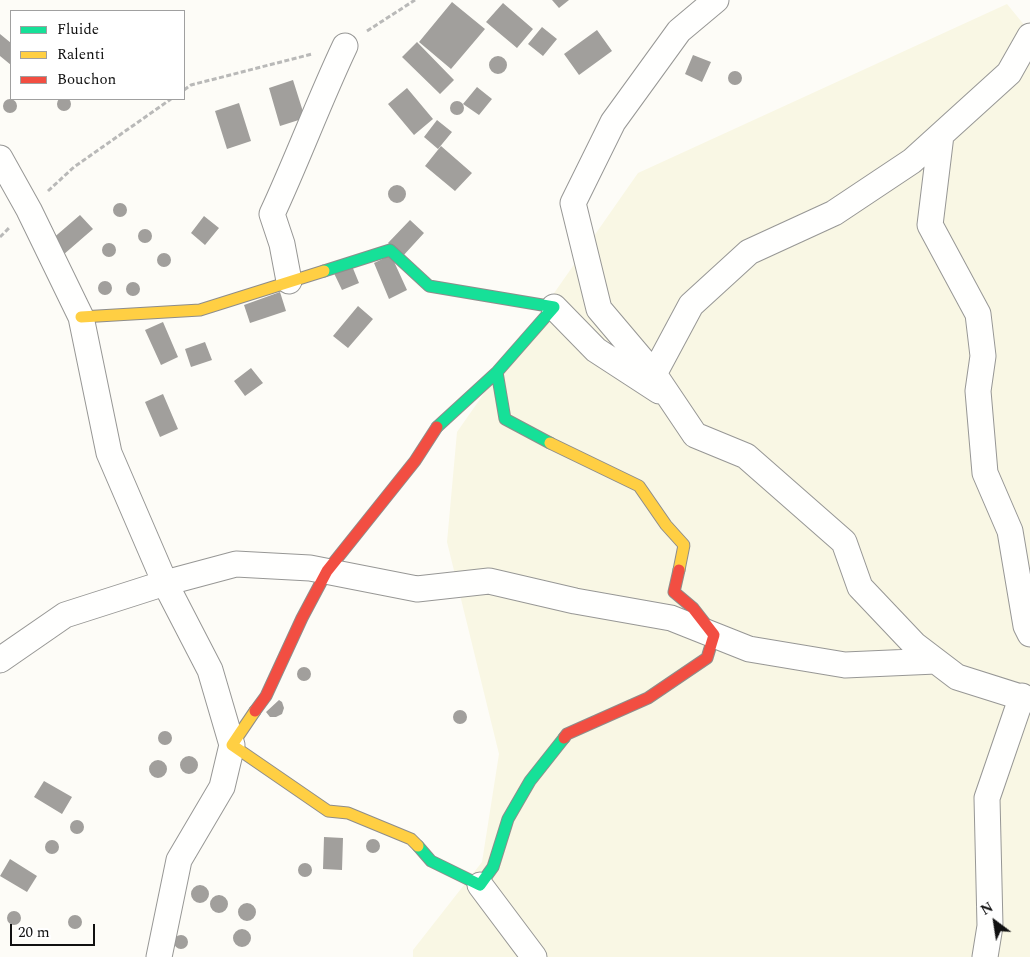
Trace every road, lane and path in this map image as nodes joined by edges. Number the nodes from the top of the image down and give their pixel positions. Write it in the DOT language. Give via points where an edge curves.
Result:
graph roads {
  1 [pos="415,0"];
  2 [pos="716,0"];
  3 [pos="1030,36"];
  4 [pos="345,46"];
  5 [pos="185,89"];
  6 [pos="170,100"];
  7 [pos="941,134"];
  8 [pos="0,158"];
  9 [pos="29,210"];
  10 [pos="0,237"];
  11 [pos="289,281"];
  12 [pos="554,307"];
  13 [pos="81,317"];
  14 [pos="497,372"];
  15 [pos="654,374"];
  16 [pos="670,398"];
  17 [pos="327,571"];
  18 [pos="165,584"];
  19 [pos="1030,634"];
  20 [pos="714,635"];
  21 [pos="0,660"];
  22 [pos="936,661"];
  23 [pos="1026,698"];
  24 [pos="232,745"];
  25 [pos="480,884"];
  26 [pos="159,957"];
  27 [pos="534,957"];
  28 [pos="985,957"];
  1 -- 4 [label="path"];
  2 -- 15 [label="street" via="679,30 618,114 573,203 599,309"];
  3 -- 7 [label="street" via="1009,73"];
  4 -- 5 [label="path"];
  4 -- 11 [label="street" via="272,214"];
  6 -- 9 [label="path" via="74,167"];
  7 -- 15 [label="street" via="912,160 834,213 749,252 691,305"];
  7 -- 19 [label="street" via="930,224 978,314 983,356 978,391 985,473 1010,531"];
  8 -- 9 [label="street"];
  9 -- 10 [label="path"];
  9 -- 13 [label="street"];
  11 -- 12 [label="street" via="390,250 429,286"];
  11 -- 13 [label="street" via="200,310"];
  12 -- 14 [label="street"];
  12 -- 16 [label="street" via="596,350"];
  13 -- 18 [label="street" via="109,452"];
  14 -- 17 [label="street" via="437,427 415,462"];
  14 -- 20 [label="street" via="505,419 639,486 684,545 674,592 693,608"];
  15 -- 16 [label="street"];
  16 -- 22 [label="street" via="695,435 746,456 844,542 860,587 915,645"];
  17 -- 18 [label="street" via="236,564"];
  17 -- 20 [label="street" via="417,589 489,581 671,618"];
  17 -- 24 [label="street" via="266,696"];
  18 -- 21 [label="street" via="65,615"];
  18 -- 24 [label="street" via="210,670"];
  20 -- 22 [label="street" via="750,649 845,665"];
  20 -- 25 [label="street" via="707,658 648,698 568,734 530,781 508,819 493,867"];
  22 -- 23 [label="street" via="957,677"];
  23 -- 28 [label="street" via="987,798 990,926"];
  24 -- 25 [label="street" via="328,811 348,813 411,839 431,861"];
  24 -- 26 [label="street" via="222,787 179,860"];
  25 -- 27 [label="street"];
}
